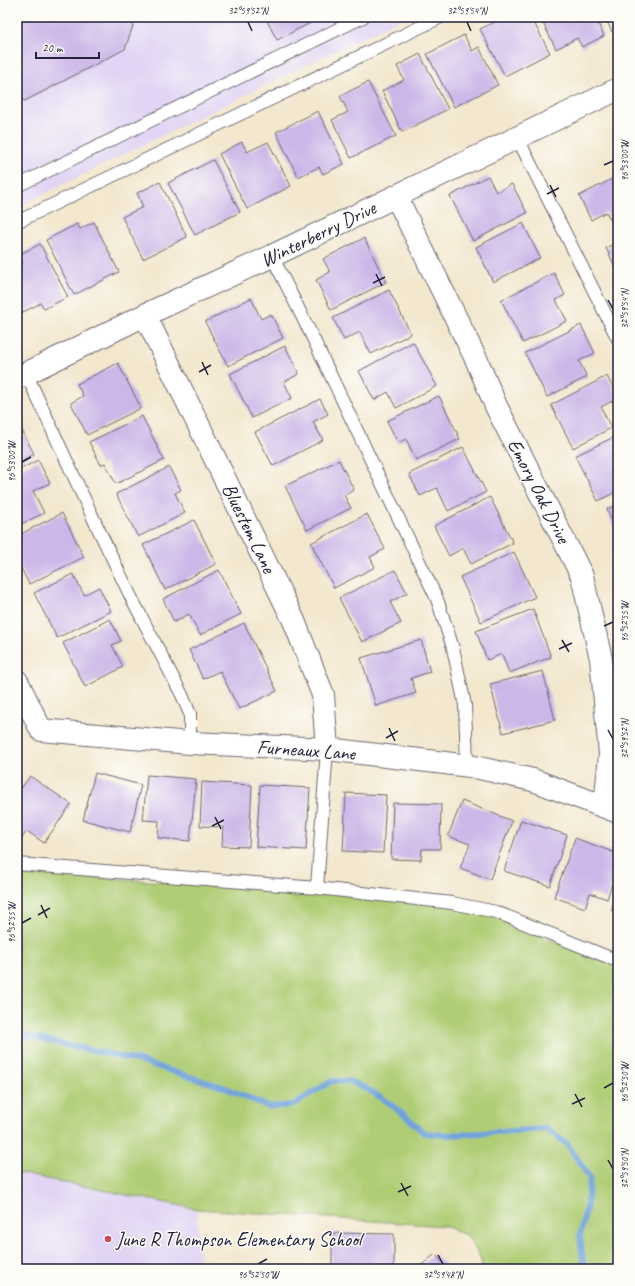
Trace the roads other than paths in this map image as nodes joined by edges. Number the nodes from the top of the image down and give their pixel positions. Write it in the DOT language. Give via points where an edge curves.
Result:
graph roads {
  1 [pos="362,17"];
  2 [pos="441,17"];
  3 [pos="618,88"];
  4 [pos="517,137"];
  5 [pos="17,186"];
  6 [pos="396,196"];
  7 [pos="17,222"];
  8 [pos="272,256"];
  9 [pos="145,315"];
  10 [pos="618,339"];
  11 [pos="22,376"];
  12 [pos="17,681"];
  13 [pos="190,743"];
  14 [pos="327,749"];
  15 [pos="467,766"];
  16 [pos="612,809"];
  17 [pos="17,864"];
  18 [pos="318,888"];
  19 [pos="618,961"];
  1 -- 5 [label="lane"];
  2 -- 7 [label="lane"];
  3 -- 4 [label="street, Winterberry Drive"];
  4 -- 6 [label="street, Winterberry Drive"];
  4 -- 10 [label="lane"];
  6 -- 8 [label="street, Winterberry Drive"];
  6 -- 16 [label="street, Emory Oak Drive" via="477,361 496,406 582,576 601,659 610,754"];
  8 -- 9 [label="street, Winterberry Drive"];
  8 -- 15 [label="lane" via="437,599 453,648 465,705"];
  9 -- 11 [label="street, Winterberry Drive"];
  9 -- 14 [label="street, Bluestem Lane" via="294,621 323,695"];
  11 -- 13 [label="lane" via="182,695 190,714"];
  12 -- 13 [label="street, Furneaux Lane" via="41,730"];
  13 -- 14 [label="street, Furneaux Lane"];
  14 -- 15 [label="street, Furneaux Lane"];
  14 -- 18 [label="lane"];
  15 -- 16 [label="street, Furneaux Lane" via="533,780"];
  17 -- 18 [label="lane"];
  18 -- 19 [label="lane" via="452,903 496,912"];
}
